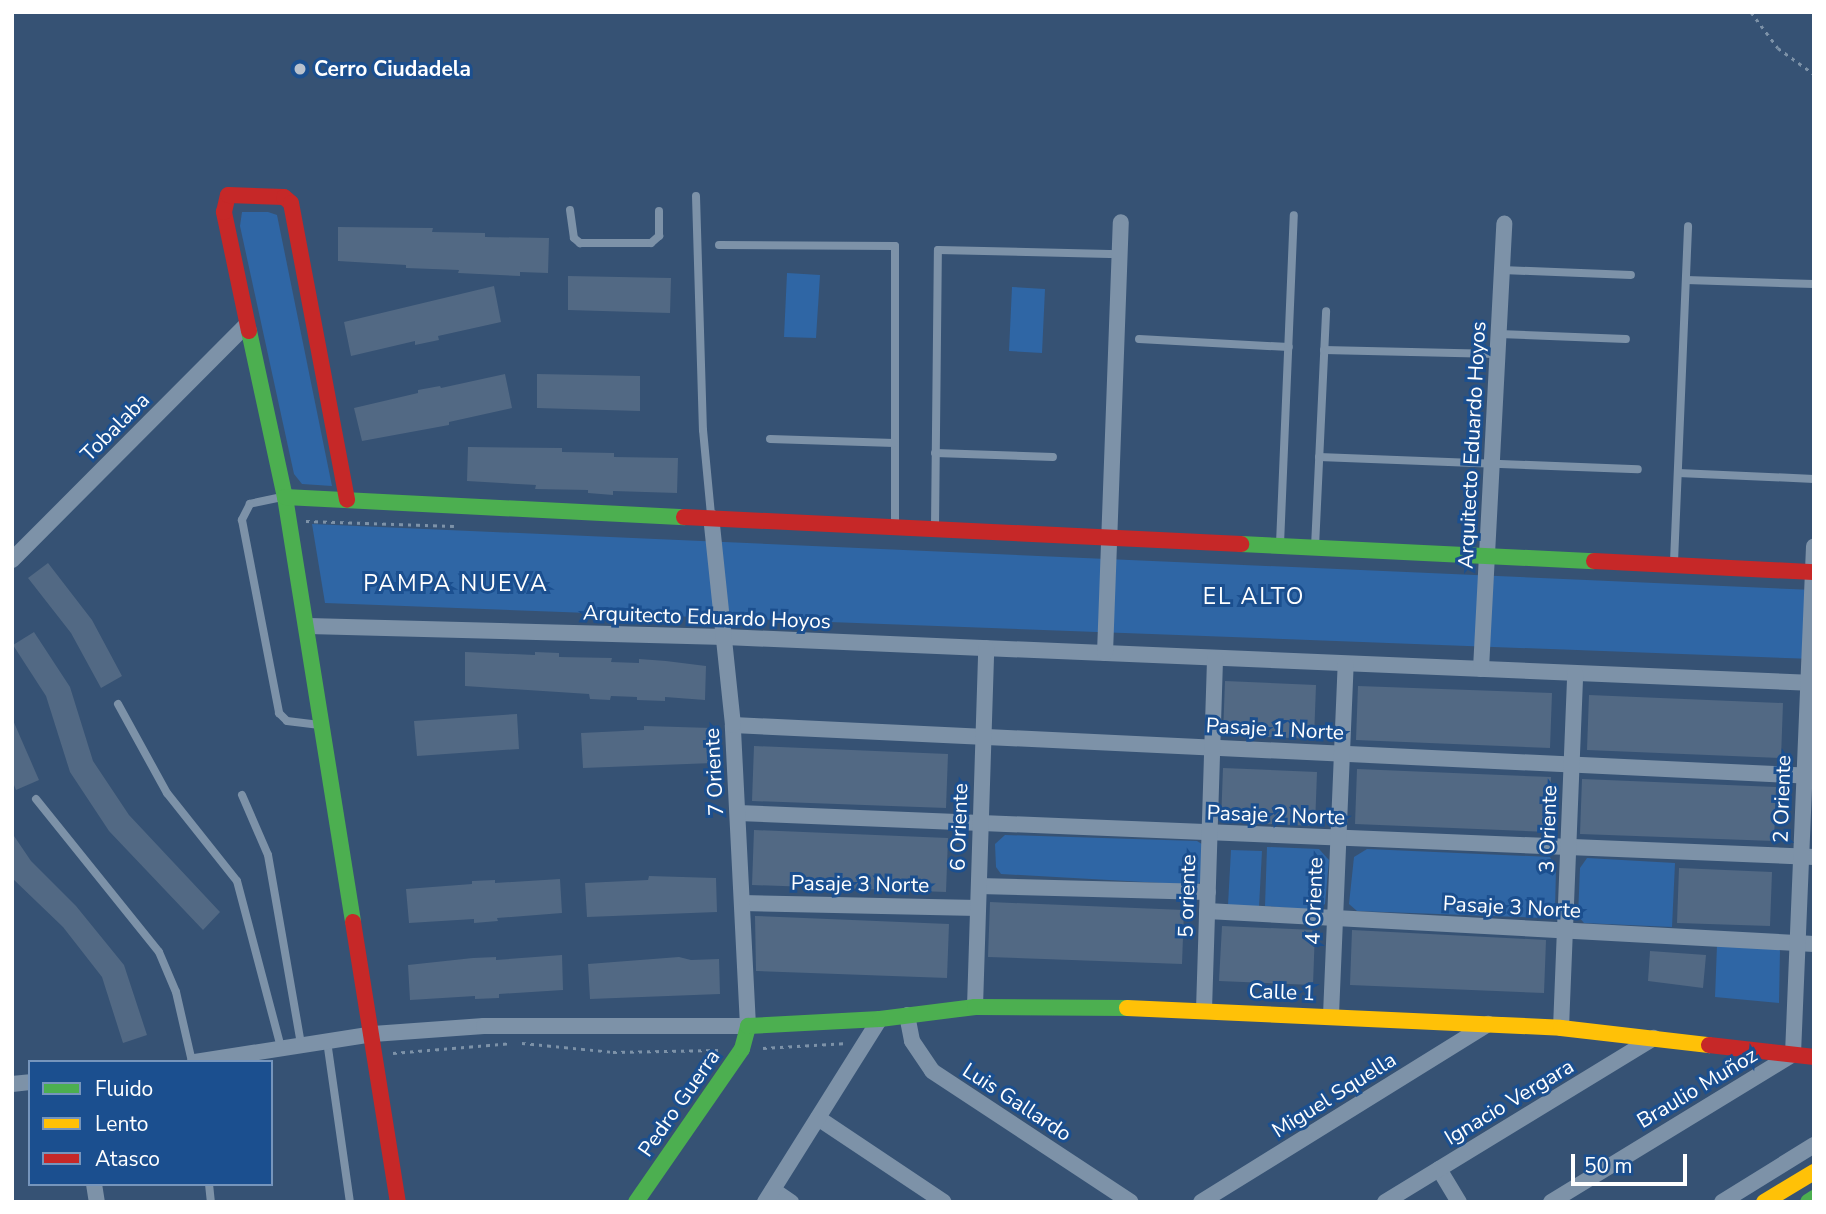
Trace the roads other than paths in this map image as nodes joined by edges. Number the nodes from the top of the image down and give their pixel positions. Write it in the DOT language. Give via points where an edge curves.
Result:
graph roads {
  1 [pos="695,196"];
  2 [pos="570,210"];
  3 [pos="659,211"];
  4 [pos="1294,215"];
  5 [pos="1121,222"];
  6 [pos="1504,224"];
  7 [pos="1688,226"];
  8 [pos="719,245"];
  9 [pos="1119,254"];
  10 [pos="1502,271"];
  11 [pos="1631,275"];
  12 [pos="1686,280"];
  13 [pos="1814,285"];
  14 [pos="1326,311"];
  15 [pos="247,324"];
  16 [pos="1499,334"];
  17 [pos="1626,339"];
  18 [pos="1139,340"];
  19 [pos="1289,347"];
  20 [pos="1325,349"];
  21 [pos="1497,354"];
  22 [pos="769,439"];
  23 [pos="894,443"];
  24 [pos="935,453"];
  25 [pos="1053,457"];
  26 [pos="1320,457"];
  27 [pos="1492,464"];
  28 [pos="1639,469"];
  29 [pos="1678,473"];
  30 [pos="1814,480"];
  31 [pos="285,497"];
  32 [pos="347,500"];
  33 [pos="711,517"];
  34 [pos="895,525"];
  35 [pos="935,527"];
  36 [pos="1109,536"];
  37 [pos="1280,545"];
  38 [pos="1315,547"];
  39 [pos="1814,547"];
  40 [pos="1488,555"];
  41 [pos="12,560"];
  42 [pos="1674,565"];
  43 [pos="1813,572"];
  44 [pos="307,626"];
  45 [pos="725,637"];
  46 [pos="986,648"];
  47 [pos="1105,653"];
  48 [pos="1215,658"];
  49 [pos="1346,664"];
  50 [pos="1480,669"];
  51 [pos="1575,673"];
  52 [pos="1810,683"];
  53 [pos="118,704"];
  54 [pos="323,725"];
  55 [pos="733,725"];
  56 [pos="983,737"];
  57 [pos="1212,747"];
  58 [pos="1342,753"];
  59 [pos="1572,764"];
  60 [pos="1809,775"];
  61 [pos="242,795"];
  62 [pos="36,799"];
  63 [pos="738,813"];
  64 [pos="980,825"];
  65 [pos="1210,834"];
  66 [pos="1338,838"];
  67 [pos="1568,848"];
  68 [pos="1807,857"];
  69 [pos="979,886"];
  70 [pos="1208,892"];
  71 [pos="742,903"];
  72 [pos="978,908"];
  73 [pos="1207,911"];
  74 [pos="1335,919"];
  75 [pos="1565,930"];
  76 [pos="1806,943"];
  77 [pos="975,1007"];
  78 [pos="1204,1010"];
  79 [pos="1331,1015"];
  80 [pos="907,1016"];
  81 [pos="880,1019"];
  82 [pos="1488,1024"];
  83 [pos="748,1026"];
  84 [pos="1561,1028"];
  85 [pos="381,1034"];
  86 [pos="1654,1038"];
  87 [pos="327,1041"];
  88 [pos="301,1045"];
  89 [pos="281,1048"];
  90 [pos="1793,1054"];
  91 [pos="1814,1057"];
  92 [pos="193,1060"];
  93 [pos="206,1060"];
  94 [pos="818,1118"];
  95 [pos="1814,1145"];
  96 [pos="1439,1169"];
  97 [pos="1814,1172"];
  98 [pos="769,1196"];
  99 [pos="1814,1198"];
  100 [pos="350,1202"];
  101 [pos="398,1202"];
  102 [pos="636,1202"];
  103 [pos="791,1202"];
  104 [pos="944,1202"];
  105 [pos="1132,1202"];
  106 [pos="1201,1202"];
  107 [pos="1385,1202"];
  108 [pos="1459,1202"];
  109 [pos="1551,1202"];
  110 [pos="1722,1202"];
  111 [pos="1764,1202"];
  112 [pos="1808,1202"];
  1 -- 33 [label="lane" via="703,430"];
  2 -- 3 [label="lane" via="574,238 580,243 651,243 659,236"];
  4 -- 19 [label="lane"];
  5 -- 9 [label="street"];
  6 -- 10 [label="street, Arquitecto Eduardo Hoyos"];
  7 -- 12 [label="lane"];
  8 -- 23 [label="lane" via="895,246"];
  9 -- 24 [label="lane" via="938,250"];
  9 -- 36 [label="street"];
  10 -- 11 [label="lane"];
  10 -- 16 [label="street, Arquitecto Eduardo Hoyos"];
  12 -- 13 [label="lane"];
  12 -- 29 [label="lane"];
  14 -- 20 [label="lane"];
  15 -- 31 [label="street"];
  15 -- 32 [label="street" via="224,202 228,195 284,197 291,203"];
  15 -- 41 [label="street, Tobalaba"];
  16 -- 17 [label="lane"];
  16 -- 21 [label="street, Arquitecto Eduardo Hoyos"];
  18 -- 19 [label="lane"];
  19 -- 37 [label="lane"];
  20 -- 21 [label="lane"];
  20 -- 26 [label="lane"];
  21 -- 27 [label="street, Arquitecto Eduardo Hoyos"];
  22 -- 23 [label="lane"];
  23 -- 34 [label="lane"];
  24 -- 25 [label="lane"];
  24 -- 35 [label="lane"];
  26 -- 27 [label="lane"];
  26 -- 38 [label="lane"];
  27 -- 28 [label="lane"];
  27 -- 40 [label="street, Arquitecto Eduardo Hoyos"];
  29 -- 30 [label="lane"];
  29 -- 42 [label="lane"];
  31 -- 32 [label="street"];
  31 -- 44 [label="street"];
  31 -- 54 [label="lane" via="250,504 242,520 279,713 287,720"];
  32 -- 33 [label="street"];
  33 -- 34 [label="street"];
  33 -- 45 [label="street, 7 Oriente"];
  34 -- 35 [label="street"];
  35 -- 36 [label="street"];
  36 -- 37 [label="street"];
  36 -- 47 [label="street"];
  37 -- 38 [label="street"];
  38 -- 40 [label="street"];
  39 -- 43 [label="street, 2 Oriente"];
  40 -- 42 [label="street"];
  40 -- 50 [label="street, Arquitecto Eduardo Hoyos"];
  42 -- 43 [label="street"];
  43 -- 52 [label="street, 2 Oriente"];
  44 -- 45 [label="street, Arquitecto Eduardo Hoyos"];
  44 -- 54 [label="street"];
  45 -- 46 [label="street, Arquitecto Eduardo Hoyos"];
  45 -- 55 [label="street, 7 Oriente"];
  46 -- 47 [label="street, Arquitecto Eduardo Hoyos"];
  46 -- 56 [label="street, 6 Oriente"];
  47 -- 48 [label="street, Arquitecto Eduardo Hoyos"];
  48 -- 49 [label="street, Arquitecto Eduardo Hoyos"];
  48 -- 57 [label="street, 5 oriente"];
  49 -- 50 [label="street, Arquitecto Eduardo Hoyos"];
  49 -- 58 [label="street, 4 Oriente"];
  50 -- 51 [label="street, Arquitecto Eduardo Hoyos"];
  51 -- 52 [label="street, Arquitecto Eduardo Hoyos"];
  51 -- 59 [label="street, 3 Oriente"];
  52 -- 60 [label="street, 2 Oriente"];
  53 -- 89 [label="lane" via="167,793 237,881"];
  54 -- 85 [label="street"];
  55 -- 56 [label="street, Pasaje 1 Norte"];
  55 -- 63 [label="street, 7 Oriente"];
  56 -- 57 [label="street, Pasaje 1 Norte"];
  56 -- 64 [label="street, 6 Oriente"];
  57 -- 58 [label="street, Pasaje 1 Norte"];
  57 -- 65 [label="street, 5 oriente"];
  58 -- 59 [label="street, Pasaje 1 Norte"];
  58 -- 66 [label="street, 4 Oriente"];
  59 -- 60 [label="street, Pasaje 1 Norte"];
  59 -- 67 [label="street, 3 Oriente"];
  60 -- 68 [label="street, 2 Oriente"];
  61 -- 88 [label="lane" via="268,855"];
  62 -- 92 [label="lane" via="159,952 176,992"];
  63 -- 64 [label="street, Pasaje 2 Norte"];
  63 -- 71 [label="street, 7 Oriente"];
  64 -- 65 [label="street, Pasaje 2 Norte"];
  64 -- 69 [label="street, 6 Oriente"];
  65 -- 66 [label="street, Pasaje 2 Norte"];
  65 -- 70 [label="street, 5 oriente"];
  66 -- 67 [label="street, Pasaje 2 Norte"];
  66 -- 74 [label="street, 4 Oriente"];
  67 -- 68 [label="street, Pasaje 2 Norte"];
  67 -- 75 [label="street, 3 Oriente"];
  68 -- 76 [label="street, 2 Oriente"];
  69 -- 70 [label="street"];
  69 -- 72 [label="street, 6 Oriente"];
  70 -- 73 [label="street, 5 oriente"];
  71 -- 72 [label="street, Pasaje 3 Norte"];
  71 -- 83 [label="street, 7 Oriente"];
  72 -- 77 [label="street, 6 Oriente"];
  73 -- 74 [label="street, Pasaje 3 Norte"];
  73 -- 78 [label="street, 5 oriente"];
  74 -- 75 [label="street, Pasaje 3 Norte"];
  74 -- 79 [label="street, 4 Oriente"];
  75 -- 76 [label="street, Pasaje 3 Norte"];
  75 -- 84 [label="street, 3 Oriente"];
  76 -- 90 [label="street, 2 Oriente"];
  77 -- 78 [label="street, Calle 1"];
  77 -- 80 [label="street, Calle 1"];
  78 -- 79 [label="street, Calle 1"];
  79 -- 82 [label="street, Calle 1"];
  80 -- 81 [label="street, Calle 1"];
  80 -- 105 [label="street, Luis Gallardo" via="912,1041 932,1071"];
  81 -- 83 [label="street, Calle 1"];
  81 -- 94 [label="street"];
  82 -- 84 [label="street, Calle 1"];
  82 -- 106 [label="street, Miguel Squella"];
  83 -- 85 [label="street" via="541,1024"];
  83 -- 102 [label="street, Pedro Guerra" via="742,1049"];
  84 -- 86 [label="street, Calle 1"];
  85 -- 87 [label="street"];
  85 -- 101 [label="street"];
  86 -- 90 [label="street, Calle 1"];
  86 -- 96 [label="street, Ignacio Vergara"];
  87 -- 88 [label="street"];
  87 -- 100 [label="lane"];
  88 -- 89 [label="street"];
  89 -- 93 [label="street"];
  90 -- 91 [label="street, Calle 1"];
  90 -- 109 [label="street, Braulio Muñoz"];
  94 -- 98 [label="street"];
  94 -- 104 [label="street"];
  95 -- 110 [label="street"];
  96 -- 107 [label="street, Ignacio Vergara"];
  96 -- 108 [label="street"];
  97 -- 111 [label="street"];
  98 -- 103 [label="street"];
  99 -- 112 [label="street"];
}
